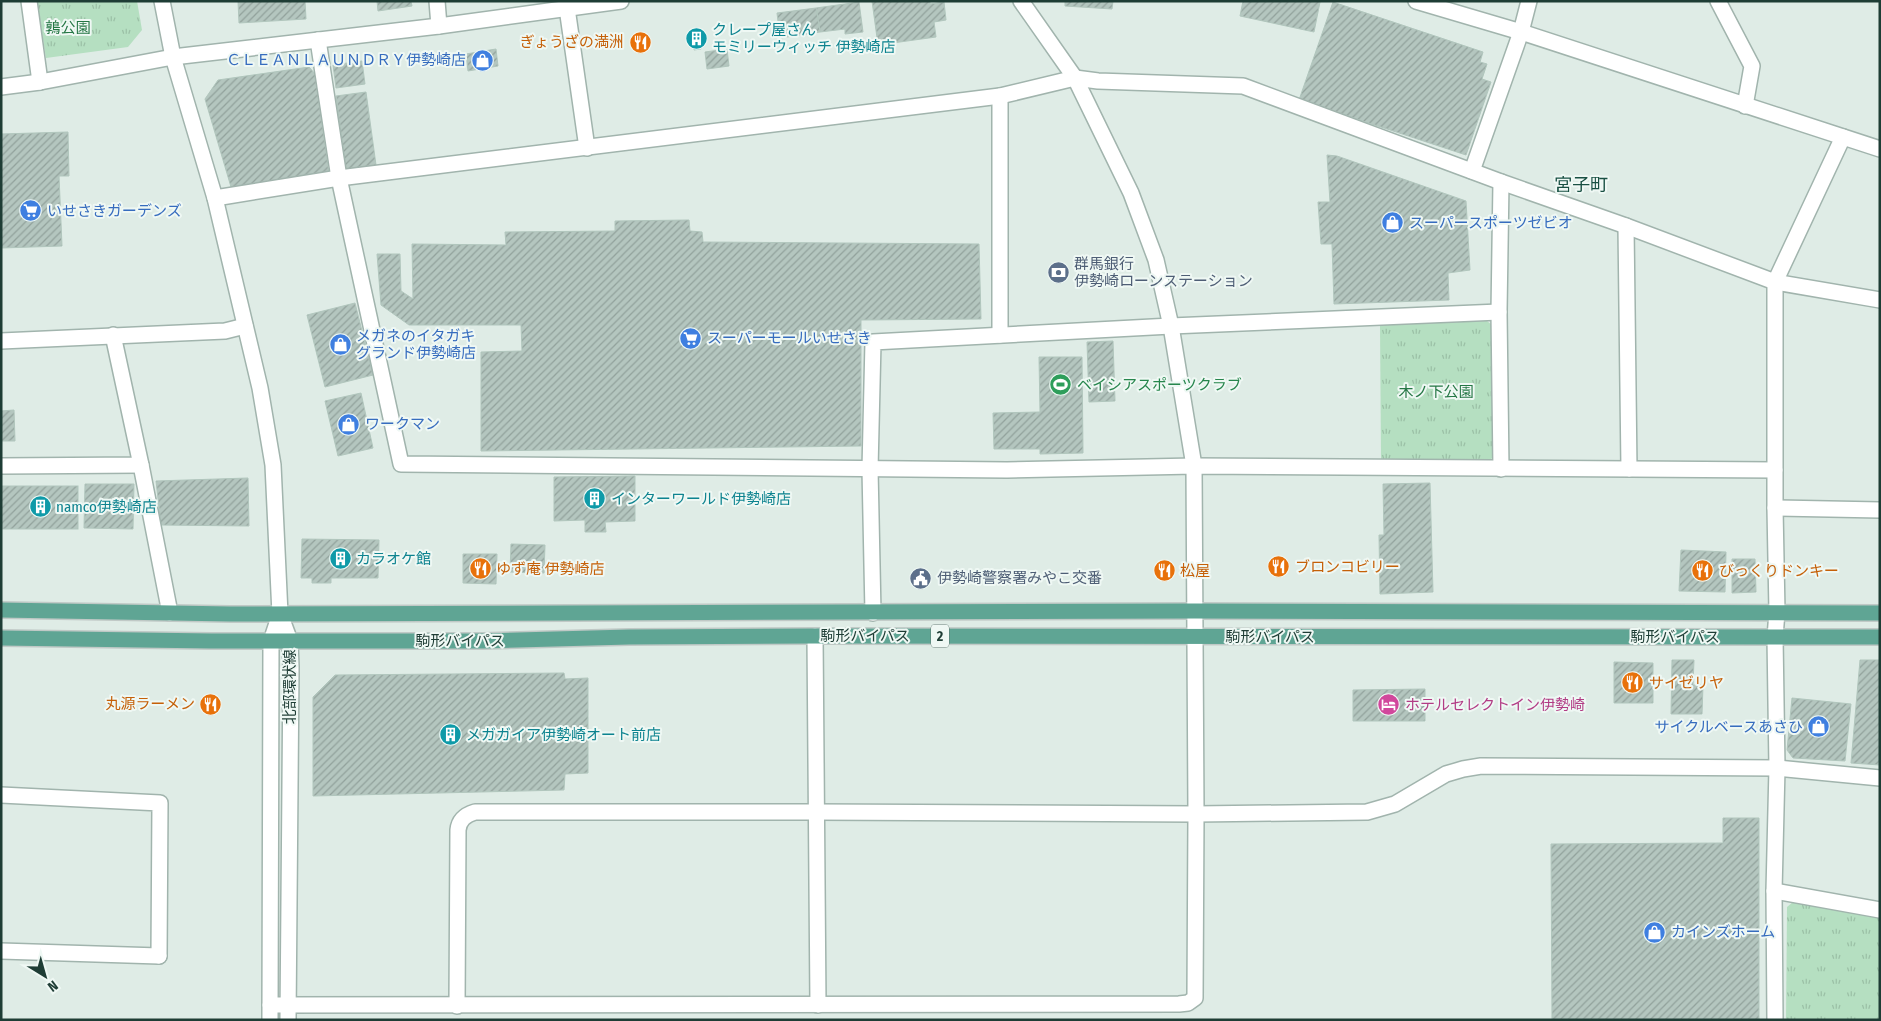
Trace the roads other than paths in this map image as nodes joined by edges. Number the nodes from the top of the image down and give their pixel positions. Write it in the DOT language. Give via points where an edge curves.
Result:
graph roads {
  1 [pos="29,1"];
  2 [pos="162,1"];
  3 [pos="437,1"];
  4 [pos="621,1"];
  5 [pos="1022,1"];
  6 [pos="1416,1"];
  7 [pos="1529,1"];
  8 [pos="1718,1"];
  9 [pos="567,8"];
  10 [pos="439,26"];
  11 [pos="1521,32"];
  12 [pos="318,40"];
  13 [pos="173,58"];
  14 [pos="1074,78"];
  15 [pos="40,82"];
  16 [pos="1,87"];
  17 [pos="1000,96"];
  18 [pos="1745,106"];
  19 [pos="1843,137"];
  20 [pos="588,148"];
  21 [pos="1880,149"];
  22 [pos="1472,171"];
  23 [pos="339,178"];
  24 [pos="1501,182"];
  25 [pos="215,198"];
  26 [pos="1626,226"];
  27 [pos="1775,282"];
  28 [pos="1880,300"];
  29 [pos="1499,312"];
  30 [pos="244,326"];
  31 [pos="1171,326"];
  32 [pos="1000,335"];
  33 [pos="113,336"];
  34 [pos="1,341"];
  35 [pos="1,466"];
  36 [pos="141,466"];
  37 [pos="1194,466"];
  38 [pos="870,469"];
  39 [pos="1500,469"];
  40 [pos="1629,469"];
  41 [pos="1775,470"];
  42 [pos="1775,508"];
  43 [pos="1880,510"];
  44 [pos="1,610"];
  45 [pos="1194,611"];
  46 [pos="1776,612"];
  47 [pos="170,613"];
  48 [pos="874,613"];
  49 [pos="1880,613"];
  50 [pos="280,614"];
  51 [pos="814,636"];
  52 [pos="1196,637"];
  53 [pos="1775,637"];
  54 [pos="1880,637"];
  55 [pos="1,638"];
  56 [pos="271,641"];
  57 [pos="290,641"];
  58 [pos="1777,768"];
  59 [pos="1880,778"];
  60 [pos="1,795"];
  61 [pos="816,812"];
  62 [pos="1196,814"];
  63 [pos="1774,891"];
  64 [pos="1880,910"];
  65 [pos="1,951"];
  66 [pos="818,1005"];
  67 [pos="457,1006"];
  68 [pos="270,1012"];
  69 [pos="288,1013"];
  70 [pos="1775,1020"];
  1 -- 15 [label="street"];
  2 -- 13 [label="street"];
  3 -- 10 [label="street"];
  4 -- 9 [label="street"];
  5 -- 14 [label="street"];
  6 -- 11 [label="street"];
  7 -- 11 [label="street"];
  8 -- 18 [label="street" via="1752,66"];
  9 -- 10 [label="street"];
  9 -- 20 [label="street"];
  10 -- 12 [label="street"];
  11 -- 18 [label="street"];
  11 -- 22 [label="street"];
  12 -- 13 [label="street"];
  12 -- 23 [label="street"];
  13 -- 15 [label="street"];
  13 -- 25 [label="street"];
  14 -- 17 [label="street"];
  14 -- 22 [label="street" via="1243,86"];
  14 -- 31 [label="street" via="1131,194 1156,260"];
  15 -- 16 [label="street"];
  17 -- 20 [label="street"];
  17 -- 32 [label="street"];
  18 -- 19 [label="street"];
  19 -- 21 [label="street"];
  19 -- 27 [label="street"];
  20 -- 23 [label="street"];
  22 -- 24 [label="street"];
  23 -- 25 [label="street"];
  23 -- 38 [label="street" via="401,464"];
  24 -- 26 [label="street"];
  24 -- 29 [label="street"];
  25 -- 30 [label="street"];
  26 -- 27 [label="street"];
  26 -- 40 [label="street"];
  27 -- 28 [label="street"];
  27 -- 41 [label="street"];
  29 -- 31 [label="street"];
  29 -- 39 [label="street"];
  30 -- 33 [label="street" via="225,330"];
  30 -- 50 [label="street" via="260,388 273,465"];
  31 -- 32 [label="street"];
  31 -- 37 [label="street"];
  32 -- 38 [label="street" via="873,342"];
  33 -- 34 [label="street"];
  33 -- 36 [label="street"];
  35 -- 36 [label="street"];
  36 -- 47 [label="street"];
  37 -- 38 [label="street"];
  37 -- 39 [label="street"];
  37 -- 45 [label="street"];
  38 -- 48 [label="street"];
  39 -- 40 [label="street"];
  40 -- 41 [label="street"];
  41 -- 42 [label="street"];
  42 -- 43 [label="street"];
  42 -- 46 [label="street"];
  44 -- 47 [label="main road, 駒形バイパス / 2"];
  45 -- 46 [label="main road, 駒形バイパス / 2"];
  45 -- 48 [label="main road, 駒形バイパス / 2"];
  45 -- 52 [label="street"];
  46 -- 49 [label="main road, 駒形バイパス / 2"];
  46 -- 53 [label="street"];
  47 -- 50 [label="main road, 駒形バイパス / 2"];
  48 -- 50 [label="main road, 駒形バイパス / 2"];
  50 -- 56 [label="street, 北部環状線"];
  50 -- 57 [label="street, 北部環状線"];
  51 -- 52 [label="main road, 駒形バイパス / 2"];
  51 -- 57 [label="main road, 駒形バイパス / 2"];
  51 -- 61 [label="street"];
  52 -- 53 [label="main road, 駒形バイパス / 2"];
  52 -- 62 [label="street"];
  53 -- 54 [label="main road, 駒形バイパス / 2"];
  53 -- 58 [label="street"];
  55 -- 56 [label="main road, 駒形バイパス / 2"];
  56 -- 57 [label="main road, 駒形バイパス / 2"];
  56 -- 68 [label="street, 北部環状線"];
  57 -- 69 [label="street, 北部環状線"];
  58 -- 59 [label="street"];
  58 -- 62 [label="street" via="1481,766 1446,774 1395,804 1368,812"];
  58 -- 63 [label="street"];
  60 -- 65 [label="street" via="160,803 159,956"];
  61 -- 62 [label="street"];
  61 -- 66 [label="street"];
  61 -- 67 [label="street" via="469,814 458,830"];
  62 -- 66 [label="street" via="1196,998 1188,1003"];
  63 -- 64 [label="street"];
  63 -- 70 [label="street"];
  66 -- 67 [label="street"];
  67 -- 69 [label="street"];
  68 -- 69 [label="street"];
}
